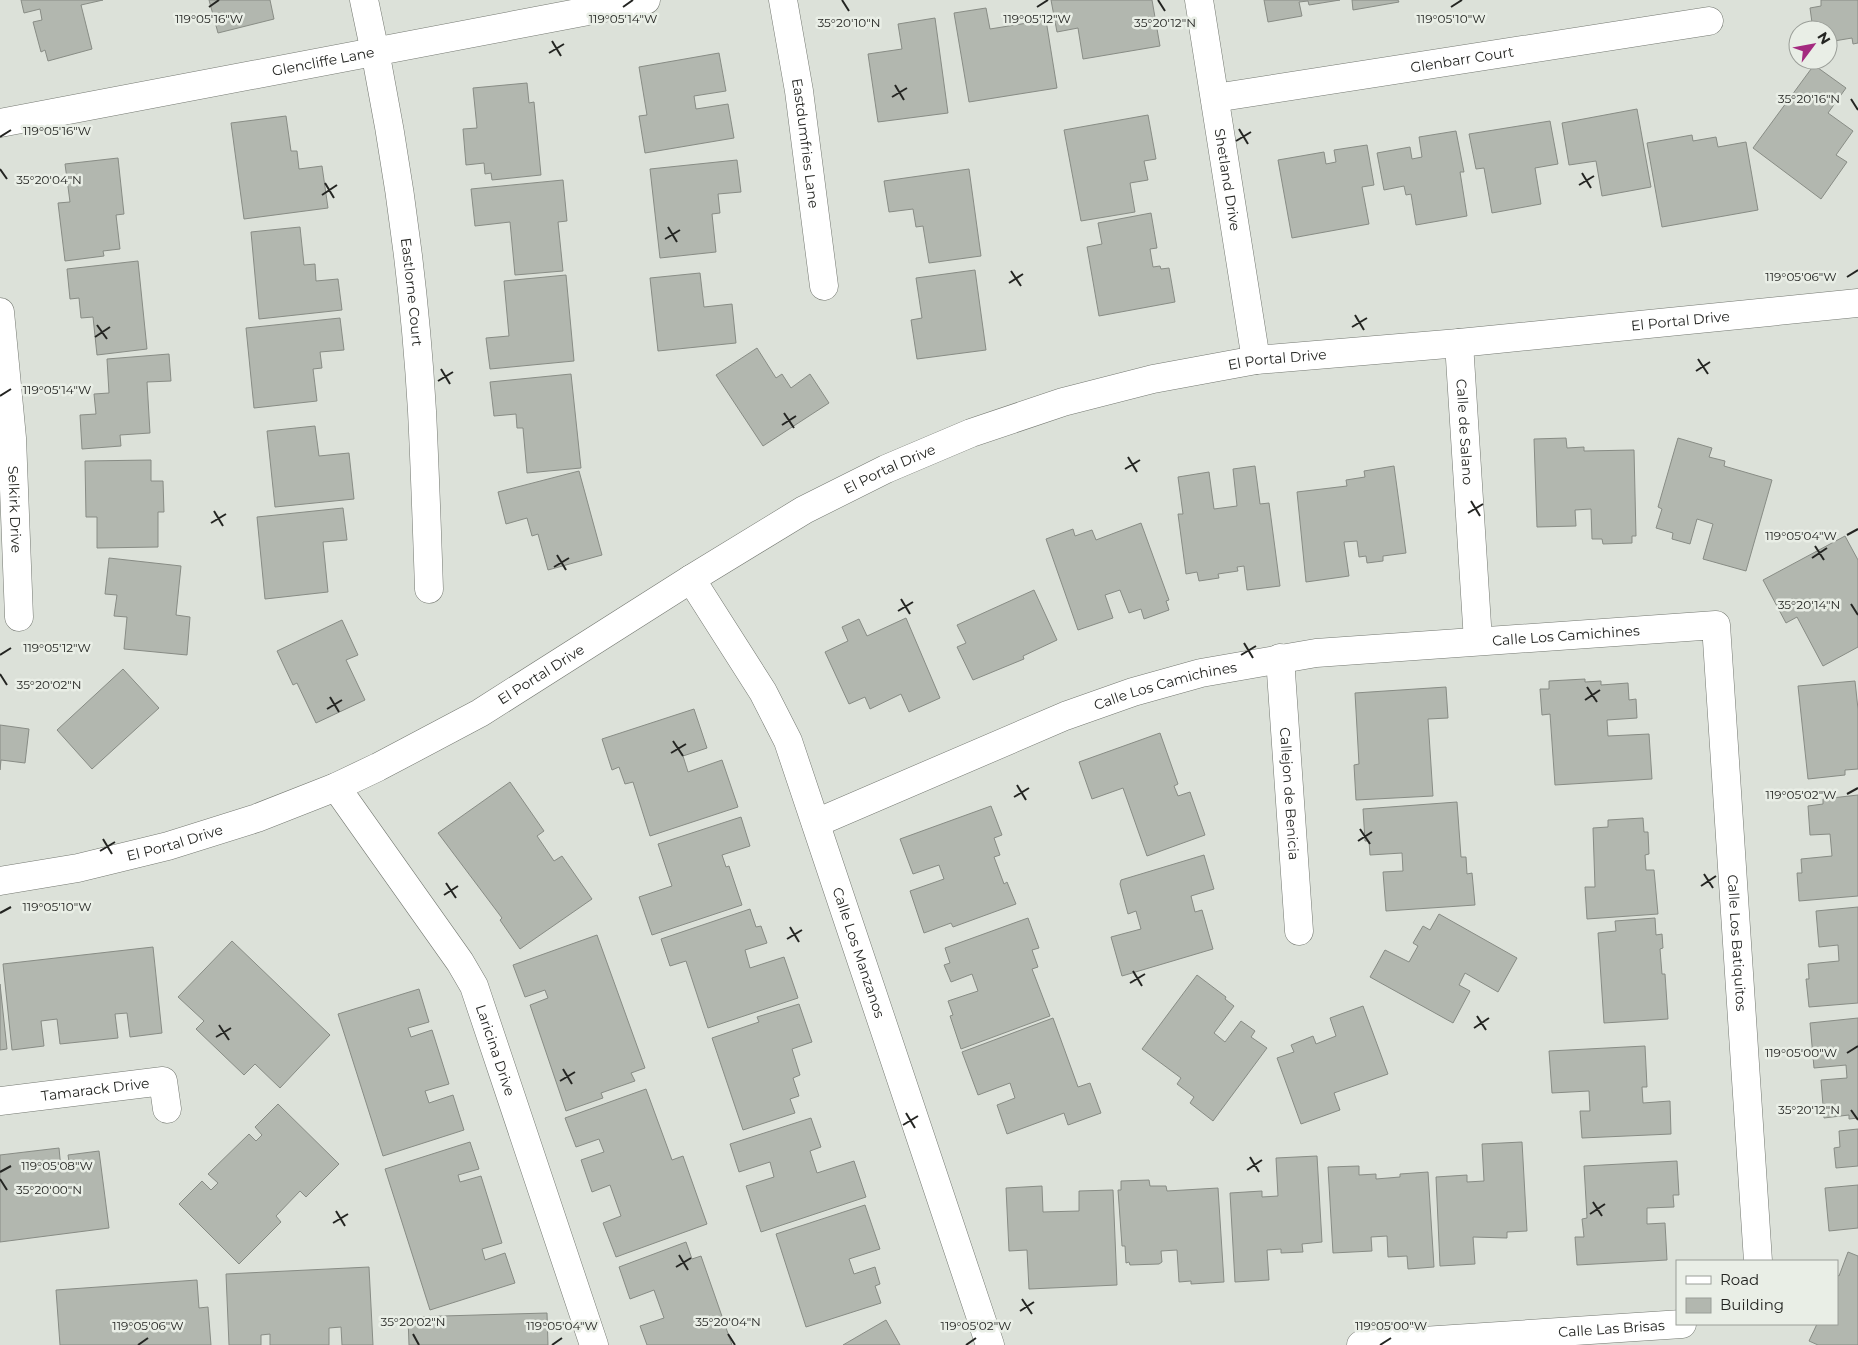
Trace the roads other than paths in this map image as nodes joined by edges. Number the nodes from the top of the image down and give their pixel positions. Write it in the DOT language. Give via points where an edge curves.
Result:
graph roads {
  1 [pos="364,0"];
  2 [pos="646,0"];
  3 [pos="783,0"];
  4 [pos="1199,0"];
  5 [pos="1710,21"];
  6 [pos="375,52"];
  7 [pos="1215,98"];
  8 [pos="0,123"];
  9 [pos="824,286"];
  10 [pos="1858,303"];
  11 [pos="0,312"];
  12 [pos="1459,343"];
  13 [pos="1256,360"];
  14 [pos="691,579"];
  15 [pos="429,589"];
  16 [pos="19,617"];
  17 [pos="1716,625"];
  18 [pos="1478,640"];
  19 [pos="1280,658"];
  20 [pos="336,786"];
  21 [pos="816,823"];
  22 [pos="0,882"];
  23 [pos="1298,931"];
  24 [pos="0,1101"];
  25 [pos="167,1109"];
  26 [pos="1758,1260"];
  27 [pos="1676,1324"];
  28 [pos="594,1345"];
  29 [pos="990,1345"];
  30 [pos="1361,1345"];
  1 -- 6 [label="street, Eastlorne Court"];
  2 -- 6 [label="street, Glencliffe Lane"];
  3 -- 9 [label="street, Eastdumfries Lane" via="799,91"];
  4 -- 7 [label="street, Shetland Drive"];
  5 -- 7 [label="street, Glenbarr Court"];
  6 -- 8 [label="street, Glencliffe Lane"];
  6 -- 15 [label="street, Eastlorne Court" via="393,154 413,308 422,411"];
  7 -- 13 [label="street, Shetland Drive"];
  10 -- 12 [label="street, El Portal Drive"];
  11 -- 16 [label="street, Selkirk Drive" via="12,438"];
  12 -- 13 [label="street, El Portal Drive"];
  12 -- 18 [label="street, Calle de Salano"];
  13 -- 14 [label="street, El Portal Drive" via="1152,379 1063,402 971,433 886,469 804,510"];
  14 -- 20 [label="street, El Portal Drive" via="480,713"];
  14 -- 21 [label="street, Calle Los Manzanos" via="763,692 788,741"];
  17 -- 18 [label="street, Calle Los Camichines"];
  17 -- 26 [label="street, Calle Los Batiquitos"];
  18 -- 19 [label="street, Calle Los Camichines"];
  19 -- 21 [label="street, Calle Los Camichines" via="1201,673 1073,713"];
  19 -- 23 [label="street, Callejon de Benicia"];
  20 -- 22 [label="street, El Portal Drive" via="256,818 168,846 78,868"];
  20 -- 28 [label="street, Laricina Drive" via="474,986"];
  21 -- 29 [label="street, Calle Los Manzanos"];
  24 -- 25 [label="street, Tamarack Drive" via="163,1081"];
  27 -- 30 [label="street, Calle Las Brisas"];
}
